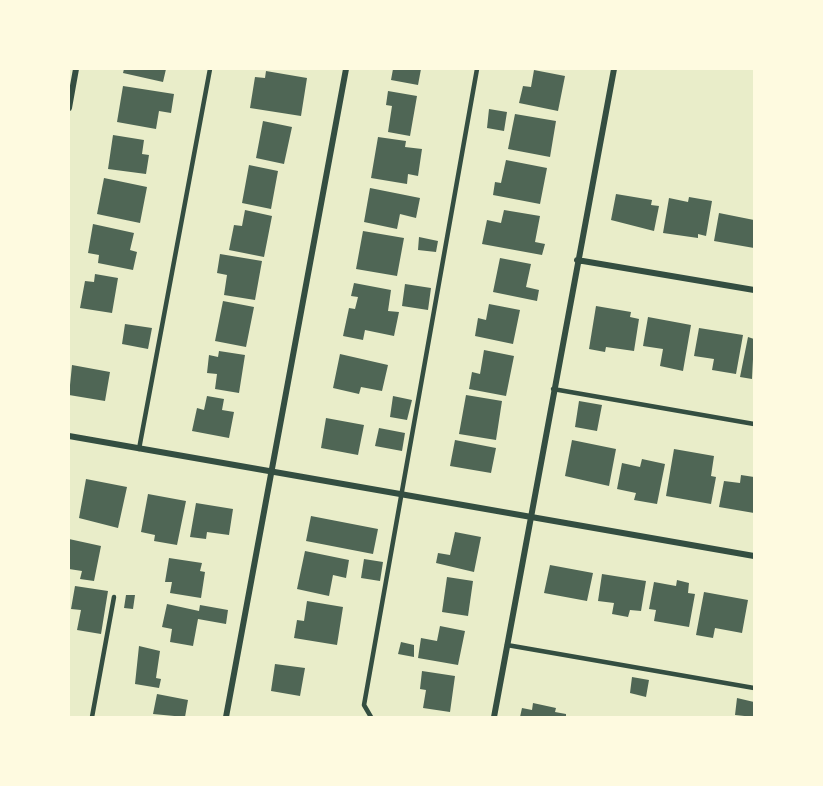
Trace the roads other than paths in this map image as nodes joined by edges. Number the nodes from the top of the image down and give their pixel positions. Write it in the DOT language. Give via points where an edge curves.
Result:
graph roads {
  1 [pos="76,69"];
  2 [pos="210,69"];
  3 [pos="346,69"];
  4 [pos="477,69"];
  5 [pos="614,69"];
  6 [pos="69,108"];
  7 [pos="577,260"];
  8 [pos="754,290"];
  9 [pos="554,389"];
  10 [pos="754,424"];
  11 [pos="69,436"];
  12 [pos="139,450"];
  13 [pos="270,472"];
  14 [pos="400,495"];
  15 [pos="530,517"];
  16 [pos="754,556"];
  17 [pos="114,597"];
  18 [pos="507,645"];
  19 [pos="754,688"];
  20 [pos="92,717"];
  21 [pos="226,717"];
  22 [pos="371,717"];
  23 [pos="494,717"];
  1 -- 6 [label="street"];
  2 -- 12 [label="lane"];
  3 -- 13 [label="street"];
  4 -- 14 [label="lane"];
  5 -- 7 [label="street"];
  7 -- 8 [label="street"];
  7 -- 9 [label="street"];
  9 -- 10 [label="lane"];
  9 -- 15 [label="street"];
  11 -- 12 [label="street"];
  12 -- 13 [label="street"];
  13 -- 14 [label="street"];
  13 -- 21 [label="street"];
  14 -- 15 [label="street"];
  14 -- 22 [label="lane" via="364,705"];
  15 -- 16 [label="street"];
  15 -- 18 [label="street"];
  17 -- 20 [label="lane"];
  18 -- 19 [label="lane"];
  18 -- 23 [label="street"];
}
